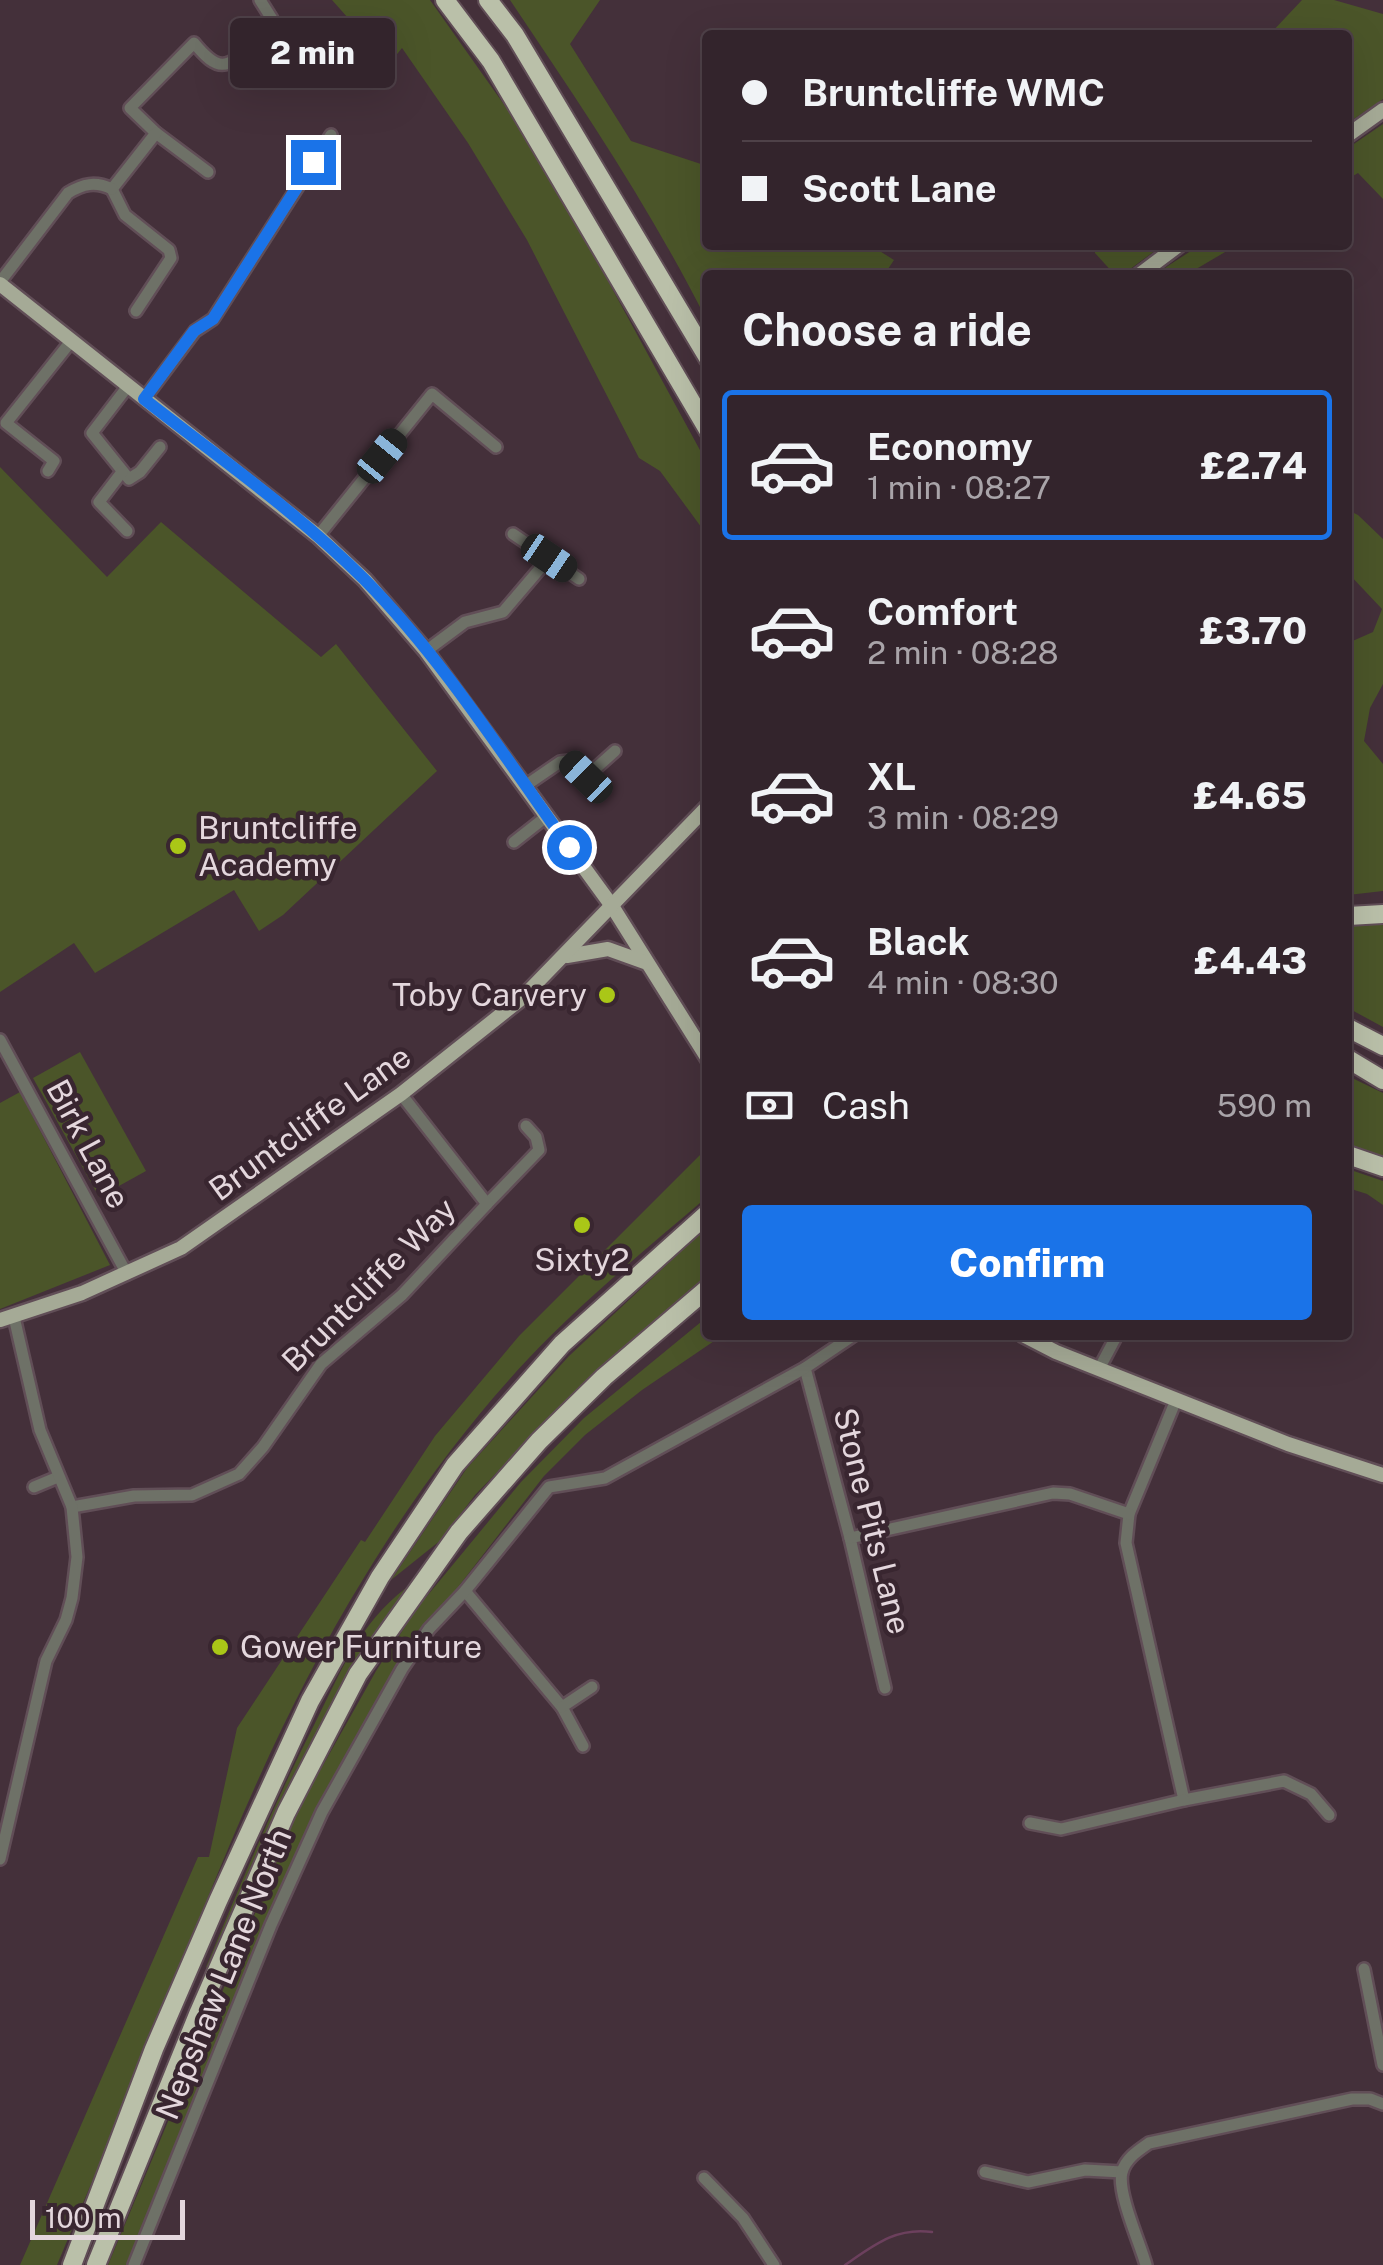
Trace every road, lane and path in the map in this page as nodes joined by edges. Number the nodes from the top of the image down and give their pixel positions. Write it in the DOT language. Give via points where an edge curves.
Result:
graph roads {
  1 [pos="260,0"];
  2 [pos="444,0"];
  3 [pos="488,0"];
  4 [pos="1383,110"];
  5 [pos="1352,131"];
  6 [pos="156,134"];
  7 [pos="331,135"];
  8 [pos="208,172"];
  9 [pos="112,189"];
  10 [pos="1172,250"];
  11 [pos="1146,270"];
  12 [pos="0,283"];
  13 [pos="136,311"];
  14 [pos="72,340"];
  15 [pos="702,348"];
  16 [pos="128,386"];
  17 [pos="144,399"];
  18 [pos="3,420"];
  19 [pos="702,420"];
  20 [pos="496,446"];
  21 [pos="160,447"];
  22 [pos="54,462"];
  23 [pos="122,472"];
  24 [pos="127,530"];
  25 [pos="513,534"];
  26 [pos="318,536"];
  27 [pos="549,558"];
  28 [pos="579,578"];
  29 [pos="426,650"];
  30 [pos="615,751"];
  31 [pos="525,786"];
  32 [pos="702,812"];
  33 [pos="547,816"];
  34 [pos="514,842"];
  35 [pos="612,906"];
  36 [pos="1383,914"];
  37 [pos="1352,916"];
  38 [pos="560,959"];
  39 [pos="648,963"];
  40 [pos="1352,1030"];
  41 [pos="0,1040"];
  42 [pos="1383,1046"];
  43 [pos="702,1050"];
  44 [pos="1352,1059"];
  45 [pos="1383,1076"];
  46 [pos="401,1094"];
  47 [pos="526,1126"];
  48 [pos="1352,1156"];
  49 [pos="1383,1167"];
  50 [pos="487,1204"];
  51 [pos="702,1219"];
  52 [pos="127,1274"];
  53 [pos="702,1293"];
  54 [pos="7,1319"];
  55 [pos="847,1340"];
  56 [pos="1034,1340"];
  57 [pos="1115,1340"];
  58 [pos="805,1368"];
  59 [pos="1099,1370"];
  60 [pos="1176,1400"];
  61 [pos="1383,1475"];
  62 [pos="58,1477"];
  63 [pos="34,1487"];
  64 [pos="72,1507"];
  65 [pos="1129,1514"];
  66 [pos="850,1538"];
  67 [pos="465,1592"];
  68 [pos="592,1687"];
  69 [pos="885,1688"];
  70 [pos="562,1707"];
  71 [pos="583,1746"];
  72 [pos="1184,1800"];
  73 [pos="1329,1815"];
  74 [pos="6,1818"];
  75 [pos="1030,1824"];
  76 [pos="0,1859"];
  77 [pos="1364,1969"];
  78 [pos="1383,2065"];
  79 [pos="1383,2102"];
  80 [pos="985,2172"];
  81 [pos="1122,2172"];
  82 [pos="704,2178"];
  83 [pos="72,2265"];
  84 [pos="96,2265"];
  85 [pos="134,2265"];
  86 [pos="774,2265"];
  87 [pos="1146,2265"];
  1 -- 6 [label="street" via="272,19 270,29 233,64 215,63 194,43 130,108"];
  2 -- 19 [label="highway" via="491,61"];
  3 -- 15 [label="highway" via="516,35"];
  4 -- 5 [label="main road"];
  6 -- 8 [label="street"];
  6 -- 9 [label="street"];
  7 -- 17 [label="street" via="213,319 194,331"];
  9 -- 12 [label="street" via="83,184 68,193"];
  9 -- 13 [label="street" via="125,215 171,258"];
  10 -- 11 [label="main road"];
  12 -- 14 [label="main road"];
  14 -- 16 [label="main road"];
  14 -- 18 [label="street"];
  16 -- 17 [label="main road"];
  16 -- 23 [label="street" via="92,433"];
  17 -- 26 [label="main road"];
  18 -- 22 [label="street"];
  20 -- 26 [label="street" via="432,394"];
  21 -- 23 [label="street" via="140,472 129,478"];
  23 -- 24 [label="street" via="100,502"];
  25 -- 27 [label="street"];
  26 -- 29 [label="main road"];
  27 -- 28 [label="street"];
  27 -- 29 [label="street" via="503,612 465,622"];
  29 -- 31 [label="main road"];
  30 -- 31 [label="street" via="586,777 569,761 560,762"];
  31 -- 33 [label="main road"];
  32 -- 35 [label="main road, Bruntcliffe Lane"];
  33 -- 34 [label="street"];
  33 -- 35 [label="main road"];
  35 -- 38 [label="main road, Bruntcliffe Lane"];
  35 -- 39 [label="main road"];
  36 -- 37 [label="highway"];
  38 -- 39 [label="main road" via="608,948"];
  38 -- 46 [label="main road, Bruntcliffe Lane" via="522,998"];
  39 -- 43 [label="main road"];
  40 -- 42 [label="highway"];
  41 -- 52 [label="street, Birk Lane"];
  44 -- 45 [label="highway"];
  46 -- 50 [label="street, Bruntcliffe Way"];
  46 -- 52 [label="main road, Bruntcliffe Lane" via="197,1238"];
  47 -- 50 [label="street" via="540,1150"];
  48 -- 49 [label="highway"];
  50 -- 64 [label="street, Bruntcliffe Way" via="402,1295 321,1364 238,1474 192,1494"];
  51 -- 83 [label="highway" via="550,1358 455,1465 380,1577 310,1700 218,1901"];
  52 -- 54 [label="main road, Bruntcliffe Lane"];
  53 -- 84 [label="highway" via="539,1441 459,1532 358,1674 286,1813"];
  54 -- 62 [label="street"];
  55 -- 58 [label="street, Nepshaw Lane North"];
  56 -- 59 [label="main road"];
  57 -- 59 [label="street"];
  58 -- 66 [label="street, Stone Pits Lane"];
  58 -- 67 [label="street, Nepshaw Lane North" via="605,1478 549,1487"];
  59 -- 60 [label="main road"];
  60 -- 61 [label="main road"];
  60 -- 65 [label="street"];
  62 -- 63 [label="street"];
  62 -- 64 [label="street"];
  64 -- 74 [label="street" via="72,1598 46,1662"];
  65 -- 66 [label="street" via="1053,1493"];
  65 -- 72 [label="street" via="1126,1543"];
  66 -- 69 [label="street, Stone Pits Lane"];
  67 -- 70 [label="street"];
  67 -- 85 [label="street, Nepshaw Lane North" via="429,1630 378,1710 301,1854"];
  68 -- 70 [label="street"];
  70 -- 71 [label="street"];
  72 -- 73 [label="street" via="1284,1781 1311,1794"];
  72 -- 75 [label="street" via="1061,1829"];
  74 -- 76 [label="street"];
  77 -- 78 [label="street"];
  79 -- 81 [label="street" via="1352,2099 1150,2143"];
  80 -- 81 [label="street" via="1028,2182 1085,2170"];
  81 -- 87 [label="street"];
  82 -- 86 [label="street" via="743,2218"];
}
